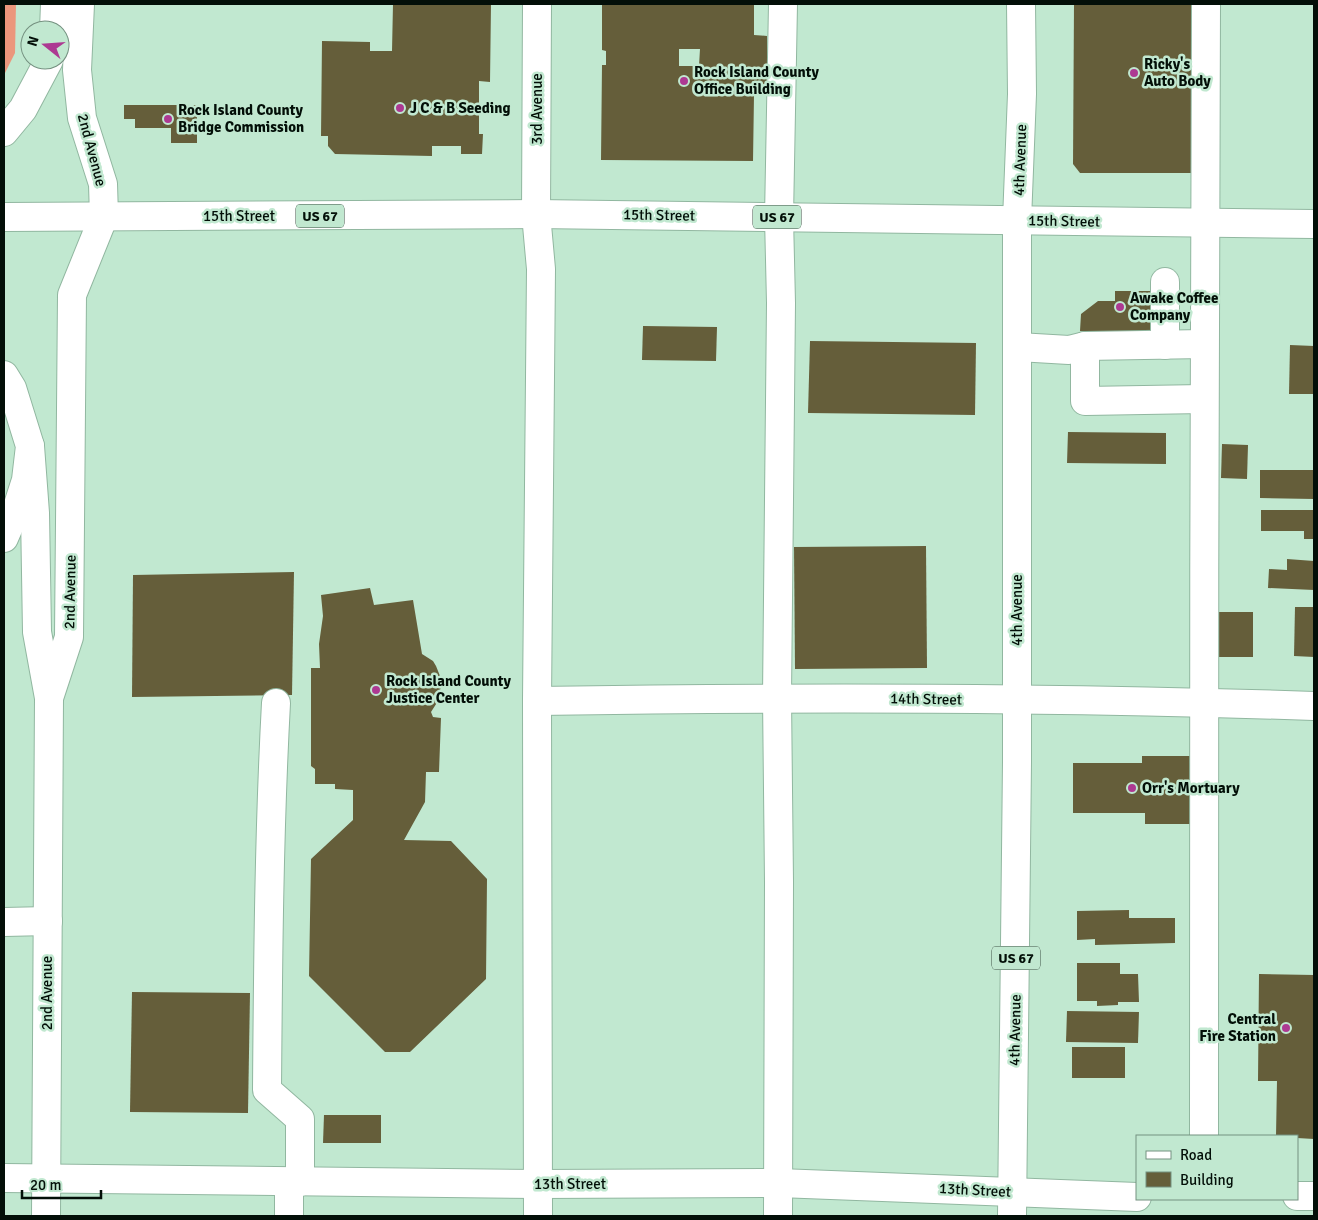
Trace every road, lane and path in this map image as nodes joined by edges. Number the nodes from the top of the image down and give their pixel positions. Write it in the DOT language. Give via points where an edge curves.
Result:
graph roads {
  1 [pos="54,4"];
  2 [pos="80,4"];
  3 [pos="537,4"];
  4 [pos="783,4"];
  5 [pos="1021,4"];
  6 [pos="1206,4"];
  7 [pos="54,20"];
  8 [pos="44,70"];
  9 [pos="4,132"];
  10 [pos="536,214"];
  11 [pos="104,216"];
  12 [pos="4,217"];
  13 [pos="779,217"];
  14 [pos="1017,220"];
  15 [pos="1204,223"];
  16 [pos="1314,224"];
  17 [pos="1165,282"];
  18 [pos="1204,344"];
  19 [pos="1165,345"];
  20 [pos="1084,346"];
  21 [pos="1018,347"];
  22 [pos="4,375"];
  23 [pos="1203,398"];
  24 [pos="30,446"];
  25 [pos="4,538"];
  26 [pos="50,698"];
  27 [pos="777,698"];
  28 [pos="1017,700"];
  29 [pos="537,701"];
  30 [pos="1205,702"];
  31 [pos="276,703"];
  32 [pos="1314,706"];
  33 [pos="48,921"];
  34 [pos="4,922"];
  35 [pos="1204,1135"];
  36 [pos="4,1178"];
  37 [pos="46,1178"];
  38 [pos="295,1182"];
  39 [pos="778,1183"];
  40 [pos="538,1184"];
  41 [pos="1298,1196"];
  42 [pos="1314,1196"];
  43 [pos="1136,1197"];
  44 [pos="1013,1204"];
  45 [pos="46,1216"];
  46 [pos="289,1216"];
  47 [pos="538,1216"];
  48 [pos="778,1216"];
  1 -- 7 [label="main road"];
  2 -- 11 [label="main road, 2nd Avenue" via="77,70 82,118 103,184"];
  3 -- 10 [label="main road, 3rd Avenue"];
  4 -- 13 [label="main road"];
  5 -- 14 [label="main road, 4th Avenue" via="1022,94"];
  6 -- 15 [label="main road"];
  8 -- 9 [label="main road" via="23,109"];
  10 -- 11 [label="main road, 15th Street / US 67"];
  10 -- 13 [label="main road, 15th Street / US 67"];
  10 -- 29 [label="main road, 3rd Avenue" via="541,269"];
  11 -- 12 [label="main road, 15th Street / US 67"];
  11 -- 26 [label="main road, 2nd Avenue" via="72,295 70,637"];
  13 -- 14 [label="main road, 15th Street / US 67"];
  13 -- 27 [label="main road"];
  14 -- 15 [label="main road, 15th Street / US 67"];
  14 -- 21 [label="main road, 4th Avenue / US 67"];
  15 -- 16 [label="main road, 15th Street / US 67"];
  15 -- 18 [label="main road"];
  17 -- 19 [label="main road"];
  18 -- 19 [label="main road"];
  18 -- 23 [label="main road"];
  19 -- 20 [label="main road"];
  20 -- 21 [label="main road" via="1069,350"];
  20 -- 23 [label="main road" via="1086,400"];
  21 -- 28 [label="main road, 4th Avenue / US 67"];
  22 -- 24 [label="main road" via="12,388"];
  23 -- 30 [label="main road"];
  24 -- 25 [label="main road" via="26,480"];
  24 -- 26 [label="main road" via="37,632"];
  26 -- 33 [label="main road, 2nd Avenue"];
  27 -- 28 [label="main road, 14th Street"];
  27 -- 29 [label="main road, 14th Street"];
  27 -- 39 [label="main road"];
  28 -- 30 [label="main road, 14th Street"];
  28 -- 44 [label="main road, 4th Avenue / US 67"];
  29 -- 40 [label="main road, 3rd Avenue"];
  30 -- 32 [label="main road, 14th Street"];
  30 -- 35 [label="main road"];
  31 -- 38 [label="main road" via="271,803 267,1090 300,1119"];
  33 -- 34 [label="main road"];
  33 -- 37 [label="main road, 2nd Avenue"];
  36 -- 37 [label="main road, 13th Street"];
  37 -- 38 [label="main road, 13th Street"];
  37 -- 45 [label="main road, 2nd Avenue"];
  38 -- 40 [label="main road, 13th Street"];
  38 -- 46 [label="main road"];
  39 -- 40 [label="main road, 13th Street"];
  39 -- 44 [label="main road, 13th Street"];
  39 -- 48 [label="main road"];
  40 -- 47 [label="main road, 3rd Avenue"];
  41 -- 42 [label="main road"];
  43 -- 44 [label="main road, 13th Street"];
}
